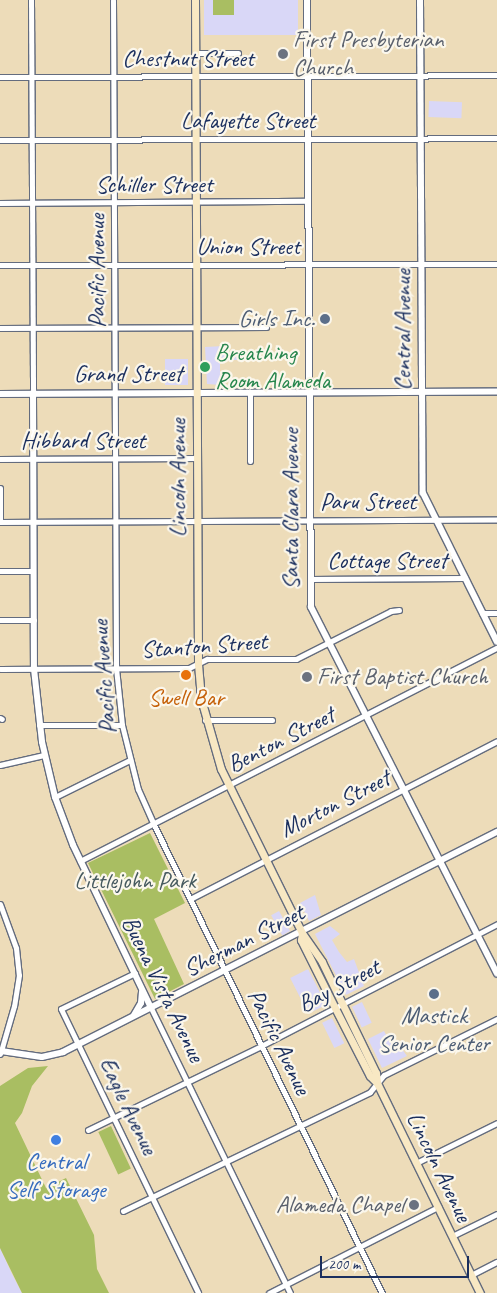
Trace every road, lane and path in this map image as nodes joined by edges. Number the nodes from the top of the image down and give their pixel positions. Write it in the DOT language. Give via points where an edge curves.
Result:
graph roads {
  1 [pos="31,0"];
  2 [pos="113,0"];
  3 [pos="195,0"];
  4 [pos="307,0"];
  5 [pos="420,0"];
  6 [pos="195,53"];
  7 [pos="238,53"];
  8 [pos="420,75"];
  9 [pos="497,75"];
  10 [pos="195,76"];
  11 [pos="308,76"];
  12 [pos="0,77"];
  13 [pos="32,77"];
  14 [pos="113,77"];
  15 [pos="308,138"];
  16 [pos="421,138"];
  17 [pos="497,138"];
  18 [pos="114,139"];
  19 [pos="196,139"];
  20 [pos="0,140"];
  21 [pos="32,140"];
  22 [pos="308,201"];
  23 [pos="114,202"];
  24 [pos="196,202"];
  25 [pos="0,203"];
  26 [pos="32,203"];
  27 [pos="114,264"];
  28 [pos="309,264"];
  29 [pos="422,264"];
  30 [pos="497,264"];
  31 [pos="32,265"];
  32 [pos="196,265"];
  33 [pos="0,266"];
  34 [pos="266,327"];
  35 [pos="0,328"];
  36 [pos="33,328"];
  37 [pos="114,328"];
  38 [pos="196,328"];
  39 [pos="422,391"];
  40 [pos="497,391"];
  41 [pos="250,392"];
  42 [pos="309,392"];
  43 [pos="115,393"];
  44 [pos="197,393"];
  45 [pos="0,394"];
  46 [pos="33,394"];
  47 [pos="115,458"];
  48 [pos="197,458"];
  49 [pos="0,459"];
  50 [pos="33,459"];
  51 [pos="250,461"];
  52 [pos="0,488"];
  53 [pos="310,519"];
  54 [pos="434,519"];
  55 [pos="497,519"];
  56 [pos="197,520"];
  57 [pos="115,521"];
  58 [pos="0,522"];
  59 [pos="33,522"];
  60 [pos="0,571"];
  61 [pos="33,571"];
  62 [pos="464,578"];
  63 [pos="310,579"];
  64 [pos="400,610"];
  65 [pos="482,613"];
  66 [pos="497,613"];
  67 [pos="0,620"];
  68 [pos="34,620"];
  69 [pos="497,642"];
  70 [pos="327,644"];
  71 [pos="497,648"];
  72 [pos="198,664"];
  73 [pos="116,668"];
  74 [pos="0,669"];
  75 [pos="34,669"];
  76 [pos="364,717"];
  77 [pos="205,720"];
  78 [pos="272,720"];
  79 [pos="122,725"];
  80 [pos="39,726"];
  81 [pos="497,741"];
  82 [pos="44,755"];
  83 [pos="130,760"];
  84 [pos="0,765"];
  85 [pos="229,786"];
  86 [pos="402,790"];
  87 [pos="55,797"];
  88 [pos="154,825"];
  89 [pos="497,832"];
  90 [pos="265,860"];
  91 [pos="80,861"];
  92 [pos="439,862"];
  93 [pos="190,899"];
  94 [pos="0,904"];
  95 [pos="497,924"];
  96 [pos="302,933"];
  97 [pos="477,935"];
  98 [pos="225,972"];
  99 [pos="135,973"];
  100 [pos="497,974"];
  101 [pos="141,987"];
  102 [pos="342,1004"];
  103 [pos="151,1008"];
  104 [pos="335,1008"];
  105 [pos="133,1016"];
  106 [pos="497,1019"];
  107 [pos="78,1044"];
  108 [pos="261,1046"];
  109 [pos="0,1053"];
  110 [pos="187,1082"];
  111 [pos="377,1083"];
  112 [pos="114,1118"];
  113 [pos="497,1123"];
  114 [pos="300,1127"];
  115 [pos="88,1130"];
  116 [pos="226,1162"];
  117 [pos="416,1163"];
  118 [pos="152,1198"];
  119 [pos="438,1207"];
  120 [pos="123,1211"];
  121 [pos="497,1214"];
  122 [pos="452,1236"];
  123 [pos="359,1247"];
  124 [pos="497,1262"];
  125 [pos="471,1275"];
  126 [pos="285,1284"];
  127 [pos="198,1293"];
  128 [pos="269,1293"];
  129 [pos="290,1293"];
  130 [pos="382,1293"];
  131 [pos="480,1293"];
  1 -- 13 [label="street, Buena Vista Avenue"];
  2 -- 14 [label="street, Pacific Avenue"];
  3 -- 6 [label="main road, Lincoln Avenue"];
  4 -- 11 [label="street, Santa Clara Avenue"];
  5 -- 8 [label="street, Central Avenue"];
  6 -- 7 [label="street"];
  6 -- 10 [label="main road, Lincoln Avenue"];
  8 -- 9 [label="street, Chestnut Street"];
  8 -- 11 [label="street, Chestnut Street"];
  8 -- 16 [label="street, Central Avenue"];
  10 -- 11 [label="street, Chestnut Street"];
  10 -- 14 [label="street, Chestnut Street"];
  10 -- 19 [label="main road, Lincoln Avenue"];
  11 -- 15 [label="street, Santa Clara Avenue"];
  12 -- 13 [label="street, Chestnut Street"];
  13 -- 14 [label="street, Chestnut Street"];
  13 -- 21 [label="street, Buena Vista Avenue"];
  14 -- 18 [label="street, Pacific Avenue"];
  15 -- 16 [label="street, Lafayette Street"];
  15 -- 19 [label="street, Lafayette Street"];
  15 -- 22 [label="street, Santa Clara Avenue"];
  16 -- 17 [label="street, Lafayette Street"];
  16 -- 29 [label="street, Central Avenue"];
  18 -- 19 [label="street, Lafayette Street"];
  18 -- 21 [label="street, Lafayette Street"];
  18 -- 23 [label="street, Pacific Avenue"];
  19 -- 24 [label="main road, Lincoln Avenue"];
  20 -- 21 [label="street, Lafayette Street"];
  21 -- 26 [label="street, Buena Vista Avenue"];
  22 -- 24 [label="street, Schiller Street"];
  22 -- 28 [label="street, Santa Clara Avenue"];
  23 -- 24 [label="street, Schiller Street"];
  23 -- 26 [label="street, Schiller Street"];
  23 -- 27 [label="street, Pacific Avenue"];
  24 -- 32 [label="main road, Lincoln Avenue"];
  25 -- 26 [label="street, Schiller Street"];
  26 -- 31 [label="street, Buena Vista Avenue"];
  27 -- 31 [label="street, Union Street"];
  27 -- 32 [label="street, Union Street"];
  27 -- 37 [label="street, Pacific Avenue"];
  28 -- 29 [label="street, Union Street"];
  28 -- 32 [label="street, Union Street"];
  28 -- 42 [label="street, Santa Clara Avenue"];
  29 -- 30 [label="street, Union Street"];
  29 -- 39 [label="street, Central Avenue"];
  31 -- 33 [label="street, Union Street"];
  31 -- 36 [label="street, Buena Vista Avenue"];
  32 -- 38 [label="main road, Lincoln Avenue"];
  34 -- 38 [label="street"];
  35 -- 36 [label="street"];
  36 -- 37 [label="street"];
  36 -- 46 [label="street, Buena Vista Avenue"];
  37 -- 38 [label="street"];
  37 -- 43 [label="street, Pacific Avenue"];
  38 -- 44 [label="main road, Lincoln Avenue"];
  39 -- 40 [label="street, Grand Street"];
  39 -- 42 [label="street, Grand Street"];
  39 -- 54 [label="street, Central Avenue" via="423,493"];
  41 -- 42 [label="street, Grand Street"];
  41 -- 44 [label="street, Grand Street"];
  41 -- 51 [label="street"];
  42 -- 53 [label="street, Santa Clara Avenue"];
  43 -- 44 [label="street, Grand Street"];
  43 -- 46 [label="street, Grand Street"];
  43 -- 47 [label="street, Pacific Avenue"];
  44 -- 48 [label="main road, Lincoln Avenue"];
  45 -- 46 [label="street, Grand Street"];
  46 -- 50 [label="street, Buena Vista Avenue"];
  47 -- 48 [label="street, Hibbard Street"];
  47 -- 50 [label="street, Hibbard Street"];
  47 -- 57 [label="street, Pacific Avenue"];
  48 -- 56 [label="main road, Lincoln Avenue"];
  49 -- 50 [label="street, Hibbard Street"];
  50 -- 59 [label="street, Buena Vista Avenue"];
  52 -- 58 [label="street"];
  53 -- 54 [label="street, Paru Street"];
  53 -- 56 [label="street, Paru Street"];
  53 -- 63 [label="street, Santa Clara Avenue"];
  54 -- 55 [label="street, Paru Street"];
  54 -- 62 [label="street, Central Avenue"];
  56 -- 57 [label="street, Paru Street"];
  56 -- 72 [label="main road, Lincoln Avenue"];
  57 -- 59 [label="street, Paru Street"];
  57 -- 73 [label="street, Pacific Avenue"];
  58 -- 59 [label="street, Paru Street"];
  59 -- 61 [label="street, Buena Vista Avenue"];
  60 -- 61 [label="street"];
  61 -- 68 [label="street, Buena Vista Avenue"];
  62 -- 63 [label="street, Cottage Street"];
  62 -- 65 [label="street, Central Avenue"];
  63 -- 70 [label="street, Santa Clara Avenue" via="312,612"];
  64 -- 70 [label="street, Stanton Street" via="391,610"];
  65 -- 66 [label="street"];
  65 -- 69 [label="street, Central Avenue"];
  67 -- 68 [label="street"];
  68 -- 75 [label="street, Buena Vista Avenue"];
  70 -- 72 [label="street, Stanton Street" via="294,659 207,659"];
  70 -- 76 [label="street, Santa Clara Avenue"];
  71 -- 76 [label="street, Benton Street"];
  72 -- 73 [label="street, Stanton Street" via="189,668"];
  72 -- 77 [label="main road, Lincoln Avenue"];
  73 -- 75 [label="street, Stanton Street"];
  73 -- 79 [label="street, Pacific Avenue"];
  74 -- 75 [label="street, Stanton Street"];
  75 -- 80 [label="street, Buena Vista Avenue"];
  76 -- 85 [label="street, Benton Street"];
  76 -- 86 [label="street, Santa Clara Avenue"];
  77 -- 78 [label="street"];
  77 -- 85 [label="main road, Lincoln Avenue"];
  79 -- 80 [label="street"];
  79 -- 83 [label="street, Pacific Avenue"];
  80 -- 82 [label="street, Buena Vista Avenue"];
  81 -- 86 [label="street, Morton Street"];
  82 -- 84 [label="street"];
  82 -- 87 [label="street, Buena Vista Avenue"];
  83 -- 87 [label="street"];
  83 -- 88 [label="street, Pacific Avenue"];
  85 -- 88 [label="street, Benton Street"];
  85 -- 90 [label="main road, Lincoln Avenue"];
  86 -- 90 [label="street, Morton Street"];
  86 -- 92 [label="street, Santa Clara Avenue"];
  87 -- 91 [label="street, Buena Vista Avenue"];
  88 -- 91 [label="street, Benton Street"];
  88 -- 93 [label="street, Pacific Avenue"];
  89 -- 92 [label="street, Sherman Street"];
  90 -- 93 [label="street, Morton Street"];
  90 -- 96 [label="main road, Lincoln Avenue"];
  91 -- 99 [label="street, Buena Vista Avenue"];
  92 -- 96 [label="street, Sherman Street"];
  92 -- 97 [label="street, Santa Clara Avenue"];
  93 -- 98 [label="street, Pacific Avenue"];
  94 -- 109 [label="street" via="16,948 19,975"];
  95 -- 97 [label="street, Bay Street"];
  96 -- 98 [label="street, Sherman Street"];
  96 -- 102 [label="main road, Lincoln Avenue" via="322,962"];
  96 -- 104 [label="main road, Lincoln Avenue" via="302,940"];
  97 -- 100 [label="street, Santa Clara Avenue"];
  97 -- 102 [label="street, Bay Street"];
  98 -- 103 [label="street, Sherman Street"];
  98 -- 108 [label="street, Pacific Avenue"];
  99 -- 101 [label="street, Buena Vista Avenue"];
  99 -- 107 [label="street, Eagle Avenue" via="61,1009"];
  101 -- 103 [label="street, Buena Vista Avenue"];
  101 -- 105 [label="street" via="141,1003"];
  102 -- 104 [label="street, Bay Street"];
  102 -- 111 [label="main road, Lincoln Avenue" via="376,1073"];
  103 -- 105 [label="street, Sherman Street"];
  103 -- 110 [label="street, Buena Vista Avenue"];
  104 -- 108 [label="street, Bay Street"];
  104 -- 111 [label="main road, Lincoln Avenue" via="370,1076"];
  105 -- 107 [label="street, Sherman Street"];
  106 -- 111 [label="street" via="384,1075"];
  107 -- 109 [label="street, Sherman Street" via="42,1057"];
  107 -- 112 [label="street, Eagle Avenue"];
  108 -- 110 [label="street, Bay Street"];
  108 -- 114 [label="street, Pacific Avenue"];
  110 -- 112 [label="street, Bay Street"];
  110 -- 116 [label="street, Buena Vista Avenue"];
  111 -- 114 [label="street" via="370,1092"];
  111 -- 117 [label="main road, Lincoln Avenue"];
  112 -- 115 [label="street, Bay Street"];
  112 -- 118 [label="street, Eagle Avenue"];
  113 -- 117 [label="street"];
  114 -- 116 [label="street"];
  114 -- 123 [label="street, Pacific Avenue"];
  116 -- 118 [label="street"];
  116 -- 126 [label="street, Buena Vista Avenue"];
  117 -- 119 [label="main road, Lincoln Avenue"];
  118 -- 120 [label="street"];
  118 -- 127 [label="street, Eagle Avenue"];
  119 -- 122 [label="main road, Lincoln Avenue"];
  119 -- 123 [label="street"];
  121 -- 122 [label="street"];
  122 -- 125 [label="main road, Lincoln Avenue"];
  123 -- 126 [label="street"];
  123 -- 130 [label="street, Pacific Avenue"];
  124 -- 125 [label="street"];
  125 -- 131 [label="main road, Lincoln Avenue"];
  126 -- 128 [label="street"];
  126 -- 129 [label="street, Buena Vista Avenue"];
}
